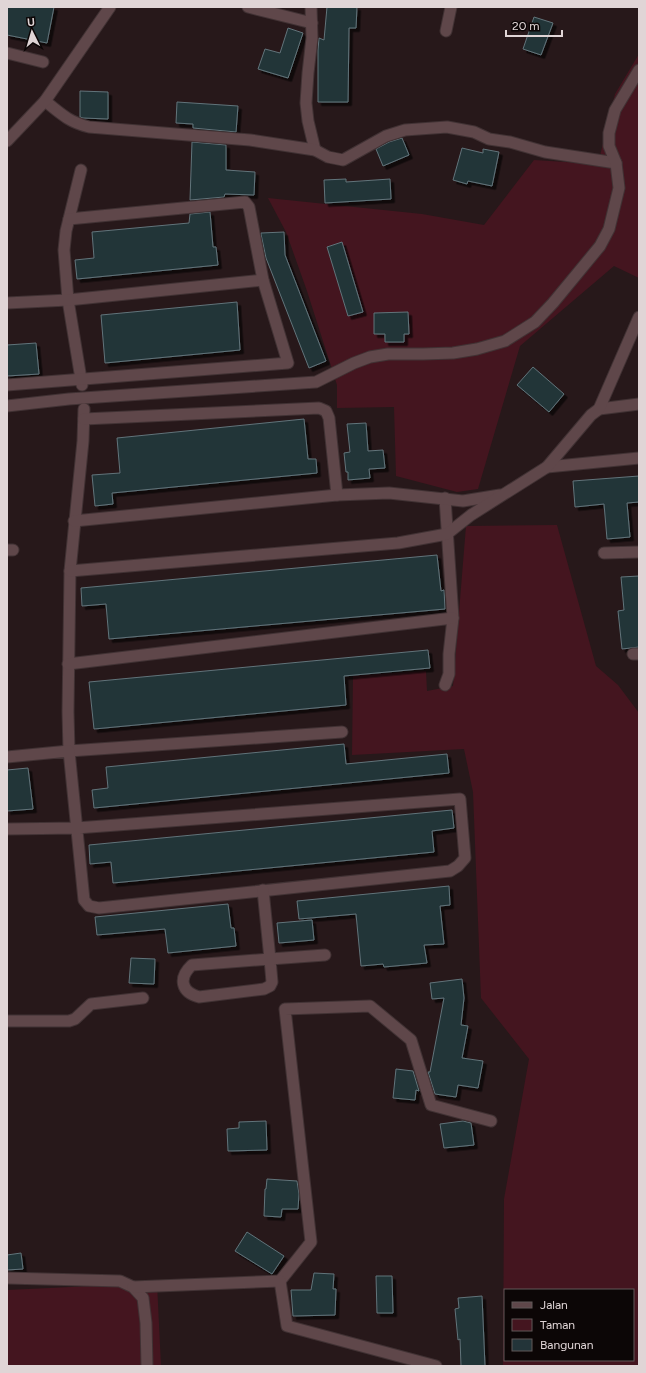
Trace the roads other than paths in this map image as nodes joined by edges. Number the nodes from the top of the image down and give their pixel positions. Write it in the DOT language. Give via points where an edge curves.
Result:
graph roads {
  1 [pos="110,7"];
  2 [pos="248,7"];
  3 [pos="311,7"];
  4 [pos="451,7"];
  5 [pos="312,23"];
  6 [pos="446,31"];
  7 [pos="7,53"];
  8 [pos="43,62"];
  9 [pos="639,70"];
  10 [pos="46,101"];
  11 [pos="7,141"];
  12 [pos="315,150"];
  13 [pos="616,163"];
  14 [pos="81,170"];
  15 [pos="69,219"];
  16 [pos="263,280"];
  17 [pos="68,300"];
  18 [pos="7,303"];
  19 [pos="639,317"];
  20 [pos="82,382"];
  21 [pos="7,386"];
  22 [pos="639,404"];
  23 [pos="7,406"];
  24 [pos="599,409"];
  25 [pos="639,458"];
  26 [pos="547,467"];
  27 [pos="504,494"];
  28 [pos="337,495"];
  29 [pos="445,498"];
  30 [pos="74,521"];
  31 [pos="447,534"];
  32 [pos="639,552"];
  33 [pos="604,553"];
  34 [pos="70,571"];
  35 [pos="453,618"];
  36 [pos="68,664"];
  37 [pos="445,685"];
  38 [pos="342,732"];
  39 [pos="69,751"];
  40 [pos="7,757"];
  41 [pos="76,828"];
  42 [pos="7,829"];
  43 [pos="263,890"];
  44 [pos="325,955"];
  45 [pos="270,959"];
  46 [pos="143,998"];
  47 [pos="7,1021"];
  48 [pos="491,1121"];
  49 [pos="7,1278"];
  50 [pos="280,1281"];
  51 [pos="133,1287"];
  52 [pos="147,1366"];
  53 [pos="436,1366"];
  1 -- 10 [label="street"];
  2 -- 5 [label="street"];
  3 -- 5 [label="street"];
  4 -- 6 [label="street"];
  5 -- 12 [label="street" via="306,103"];
  7 -- 8 [label="street"];
  9 -- 13 [label="street" via="615,110 609,133 609,146"];
  10 -- 11 [label="street"];
  10 -- 12 [label="street" via="65,118 89,127 250,140"];
  12 -- 13 [label="street" via="328,157 343,160 386,136 405,130 447,127 545,152"];
  13 -- 23 [label="street" via="619,188 609,229 600,246 535,322 505,341 453,353 388,354 370,357 316,382 69,399"];
  14 -- 15 [label="street"];
  15 -- 16 [label="street" via="245,202 249,208"];
  15 -- 17 [label="street" via="64,250"];
  16 -- 17 [label="street"];
  16 -- 20 [label="street" via="288,363"];
  17 -- 18 [label="street"];
  17 -- 20 [label="street"];
  19 -- 24 [label="street"];
  20 -- 21 [label="street"];
  22 -- 24 [label="street"];
  24 -- 26 [label="street"];
  25 -- 26 [label="street"];
  26 -- 27 [label="street"];
  27 -- 29 [label="street" via="463,501"];
  27 -- 31 [label="street"];
  28 -- 29 [label="street" via="388,493"];
  28 -- 30 [label="street"];
  28 -- 30 [label="street" via="329,418 326,412 319,408 84,414"];
  29 -- 31 [label="street"];
  30 -- 34 [label="street"];
  31 -- 34 [label="street" via="398,543"];
  31 -- 35 [label="street"];
  32 -- 33 [label="street"];
  34 -- 36 [label="street"];
  35 -- 36 [label="street"];
  35 -- 37 [label="street" via="449,674"];
  36 -- 39 [label="street"];
  38 -- 39 [label="street"];
  39 -- 40 [label="street"];
  39 -- 41 [label="street"];
  41 -- 42 [label="street"];
  41 -- 43 [label="street" via="84,900 89,906 99,908"];
  41 -- 43 [label="street" via="460,799 465,858 450,871"];
  43 -- 45 [label="street"];
  44 -- 45 [label="street"];
  45 -- 45 [label="street" via="192,965 186,970 183,983 190,994 199,997 264,989 272,982"];
  46 -- 47 [label="street" via="91,1004 76,1019 69,1021"];
  48 -- 50 [label="street" via="431,1105 411,1040 370,1006 285,1009 311,1242"];
  49 -- 51 [label="street" via="120,1281"];
  50 -- 51 [label="street"];
  50 -- 53 [label="street" via="287,1326"];
  51 -- 52 [label="street" via="143,1298"];
}
